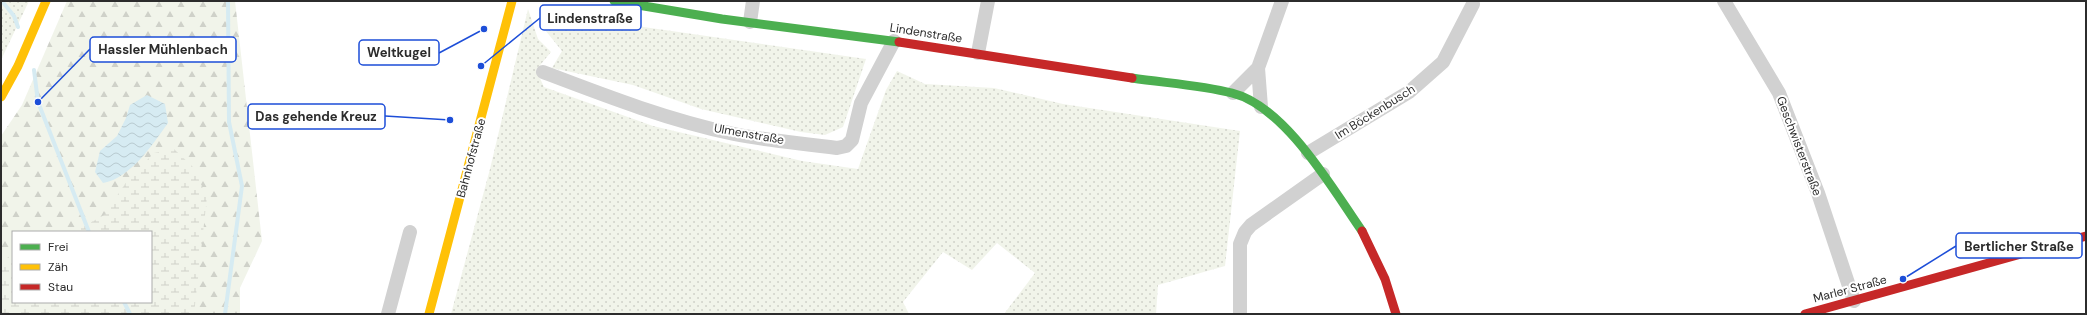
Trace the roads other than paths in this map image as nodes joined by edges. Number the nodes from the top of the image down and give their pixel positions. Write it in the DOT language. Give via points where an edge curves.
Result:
graph roads {
  1 [pos="46,1"];
  2 [pos="512,1"];
  3 [pos="614,1"];
  4 [pos="754,1"];
  5 [pos="988,1"];
  6 [pos="1282,1"];
  7 [pos="1724,1"];
  8 [pos="1473,4"];
  9 [pos="750,22"];
  10 [pos="894,40"];
  11 [pos="978,54"];
  12 [pos="1258,68"];
  13 [pos="543,72"];
  14 [pos="1233,93"];
  15 [pos="1,97"];
  16 [pos="1261,107"];
  17 [pos="1308,153"];
  18 [pos="1322,174"];
  19 [pos="410,232"];
  20 [pos="2086,236"];
  21 [pos="1851,301"];
  22 [pos="388,314"];
  23 [pos="429,314"];
  24 [pos="1240,314"];
  25 [pos="1396,314"];
  26 [pos="1805,314"];
  27 [pos="1840,314"];
  1 -- 15 [label="street" via="18,66"];
  2 -- 23 [label="street, Bahnhofstraße"];
  3 -- 9 [label="street, Lindenstraße"];
  4 -- 9 [label="street"];
  5 -- 11 [label="street"];
  6 -- 12 [label="street"];
  7 -- 21 [label="street, Geschwisterstraße" via="1779,93 1818,192"];
  8 -- 17 [label="street, Im Böckenbusch" via="1443,62 1409,92"];
  9 -- 10 [label="street, Lindenstraße"];
  10 -- 11 [label="street, Lindenstraße"];
  10 -- 13 [label="street, Ulmenstraße" via="861,103 852,140 846,146 837,148 736,134 688,123"];
  11 -- 14 [label="street, Lindenstraße"];
  12 -- 14 [label="street"];
  12 -- 16 [label="street"];
  14 -- 16 [label="street"];
  16 -- 17 [label="street" via="1302,144"];
  17 -- 18 [label="street"];
  18 -- 24 [label="street" via="1245,232 1240,244"];
  18 -- 25 [label="street" via="1362,232 1385,279"];
  19 -- 22 [label="street"];
  20 -- 21 [label="street, Marler Straße"];
  21 -- 26 [label="street, Marler Straße"];
  21 -- 27 [label="street"];
}
